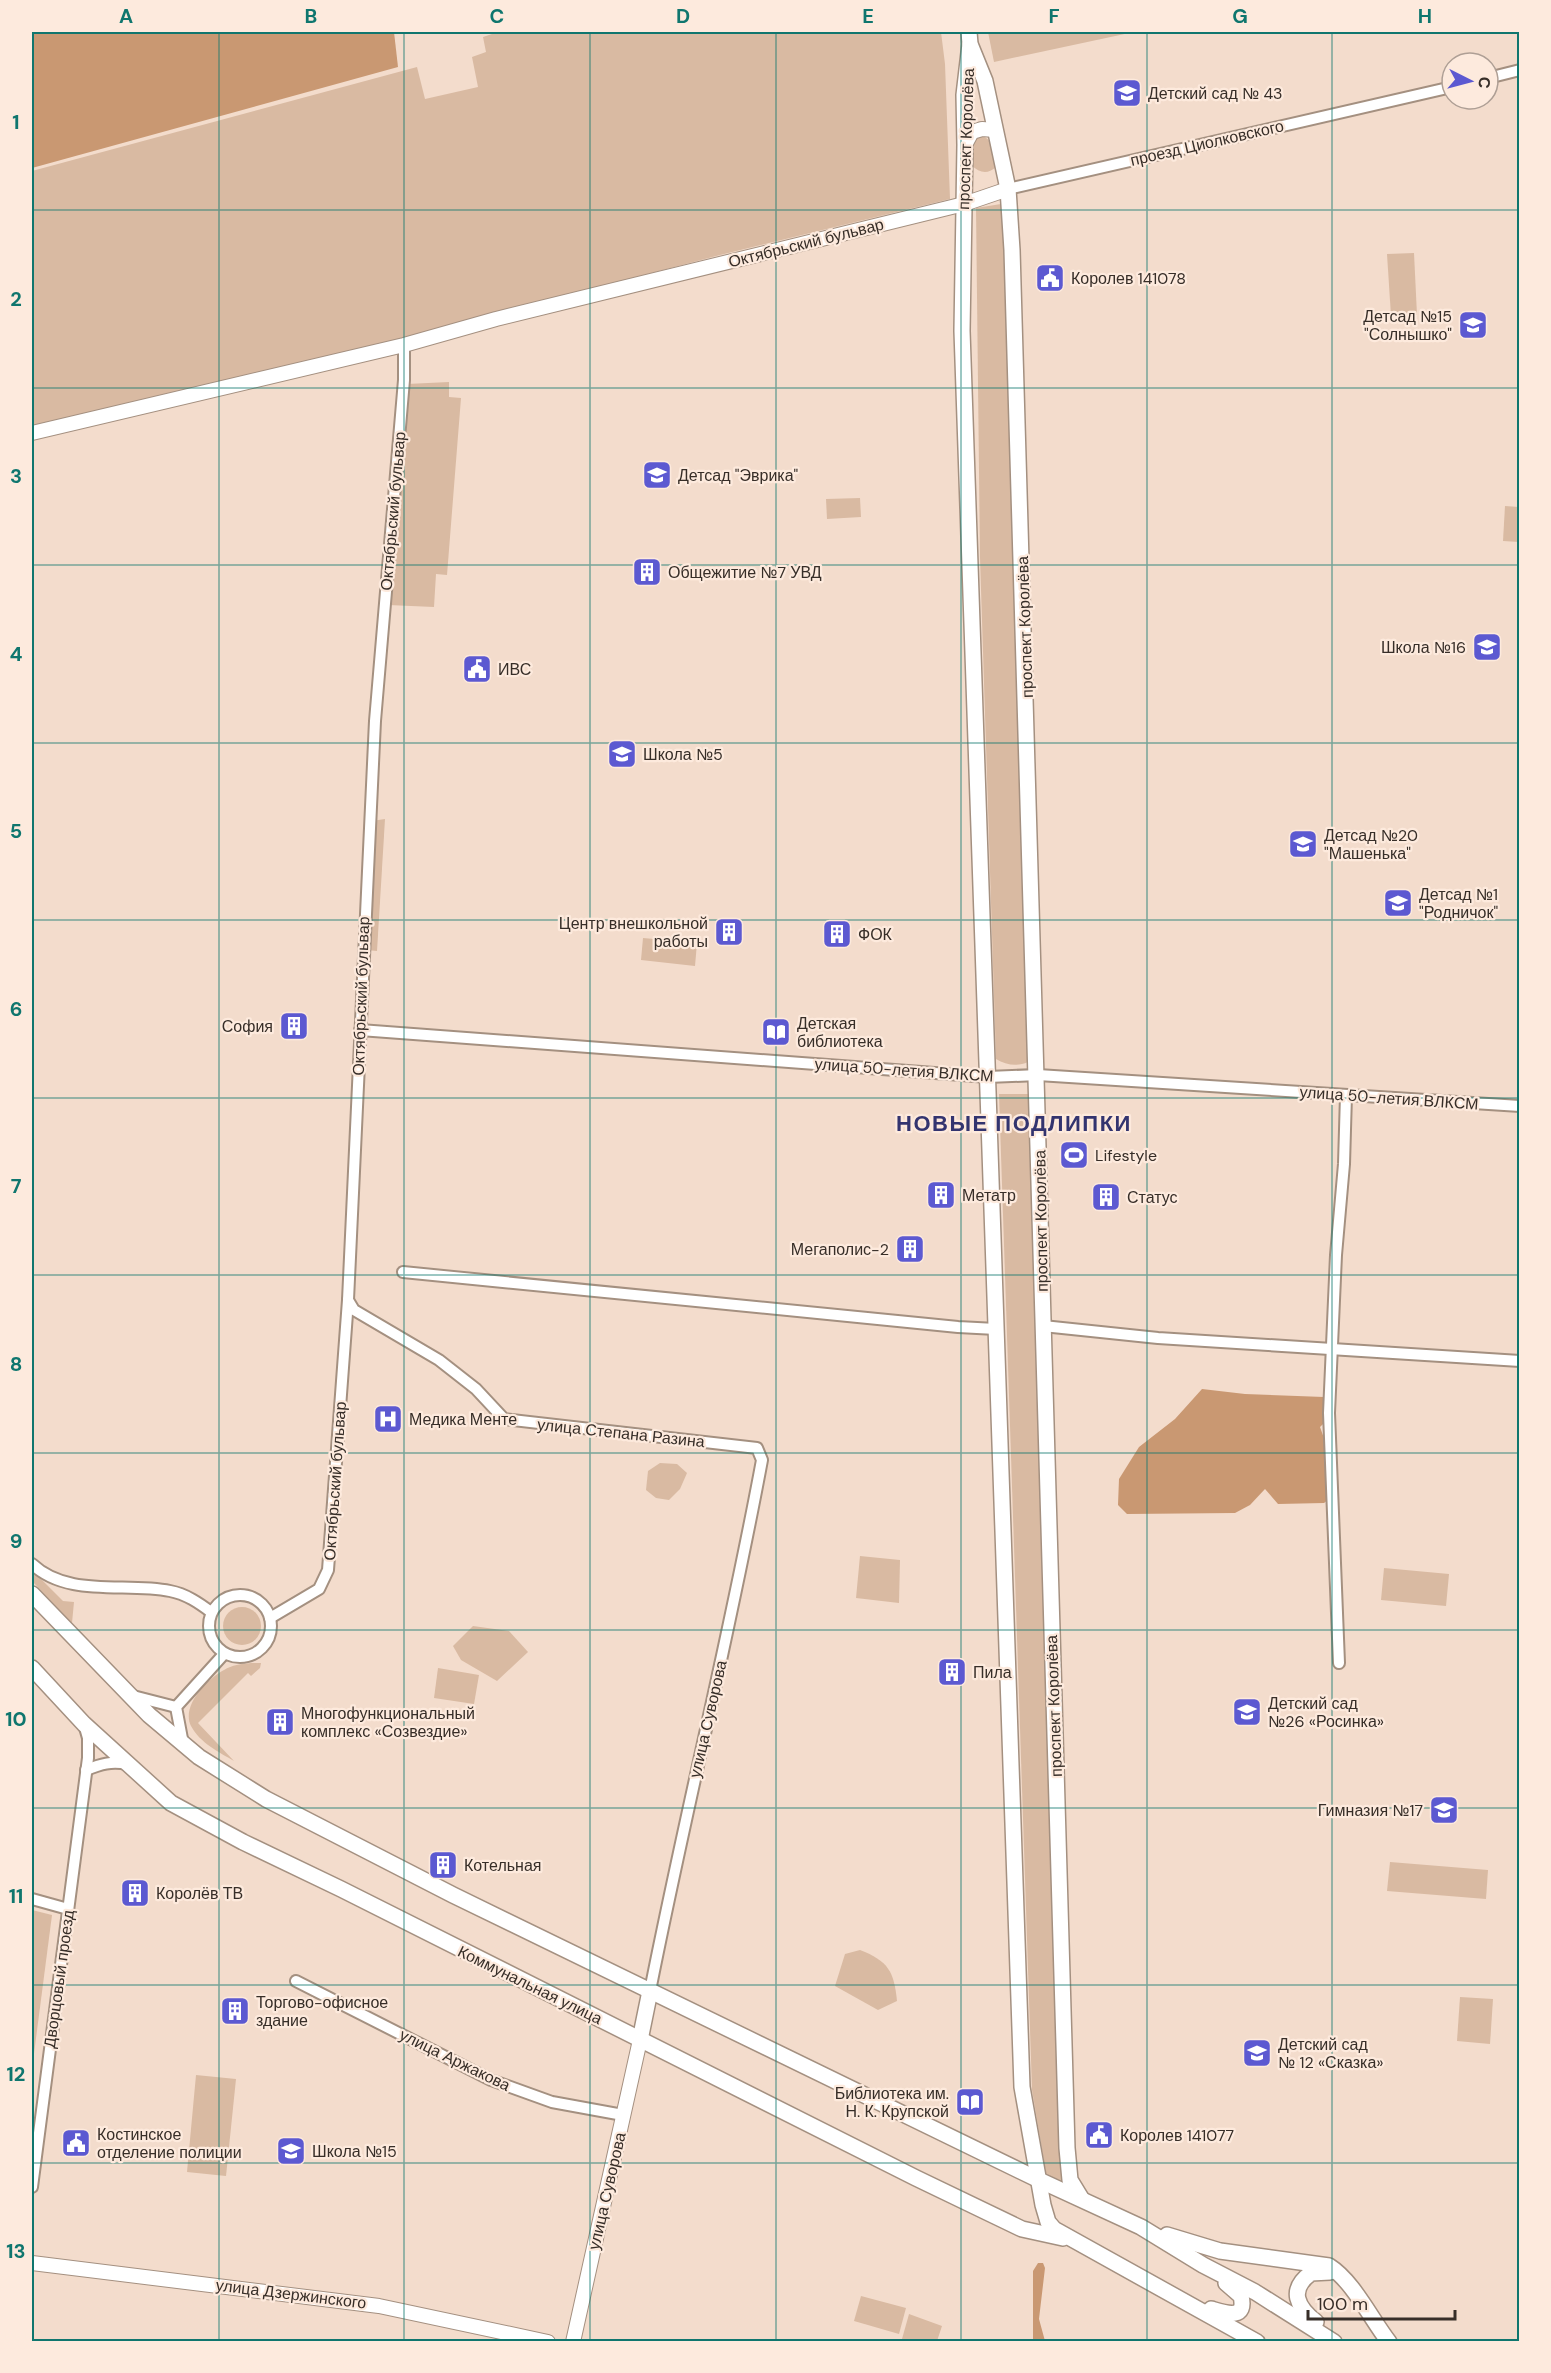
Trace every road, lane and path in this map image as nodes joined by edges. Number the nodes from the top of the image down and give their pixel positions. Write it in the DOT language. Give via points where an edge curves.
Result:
graph roads {
  1 [pos="970,38"];
  2 [pos="1520,70"];
  3 [pos="1500,75"];
  4 [pos="1440,90"];
  5 [pos="995,130"];
  6 [pos="965,144"];
  7 [pos="1008,189"];
  8 [pos="964,204"];
  9 [pos="404,345"];
  10 [pos="32,433"];
  11 [pos="360,1030"];
  12 [pos="1038,1075"];
  13 [pos="988,1077"];
  14 [pos="1346,1095"];
  15 [pos="1520,1106"];
  16 [pos="403,1272"];
  17 [pos="348,1300"];
  18 [pos="1043,1326"];
  19 [pos="996,1329"];
  20 [pos="1332,1349"];
  21 [pos="1520,1361"];
  22 [pos="757,1448"];
  23 [pos="32,1564"];
  24 [pos="32,1594"];
  25 [pos="212,1612"];
  26 [pos="270,1618"];
  27 [pos="224,1654"];
  28 [pos="1339,1663"];
  29 [pos="32,1668"];
  30 [pos="128,1695"];
  31 [pos="176,1707"];
  32 [pos="84,1724"];
  33 [pos="183,1744"];
  34 [pos="127,1764"];
  35 [pos="86,1770"];
  36 [pos="32,1899"];
  37 [pos="68,1909"];
  38 [pos="296,1980"];
  39 [pos="650,1991"];
  40 [pos="640,2040"];
  41 [pos="623,2115"];
  42 [pos="1039,2180"];
  43 [pos="32,2187"];
  44 [pos="1081,2198"];
  45 [pos="1141,2227"];
  46 [pos="1069,2239"];
  47 [pos="32,2263"];
  48 [pos="1203,2265"];
  49 [pos="1341,2276"];
  50 [pos="1187,2302"];
  51 [pos="1223,2322"];
  52 [pos="510,2337"];
  53 [pos="548,2342"];
  54 [pos="573,2342"];
  55 [pos="1244,2342"];
  56 [pos="1257,2342"];
  57 [pos="1336,2342"];
  58 [pos="1389,2342"];
  1 -- 5 [label="main road, проспект Королёва"];
  1 -- 6 [label="main road, проспект Королёва" via="964,94"];
  2 -- 3 [label="street"];
  4 -- 7 [label="street, проезд Циолковского"];
  5 -- 6 [label="street" via="972,132"];
  5 -- 7 [label="main road, проспект Королёва"];
  6 -- 8 [label="main road, проспект Королёва"];
  7 -- 8 [label="street, проезд Циолковского"];
  7 -- 12 [label="main road, проспект Королёва"];
  8 -- 9 [label="street, Октябрьский бульвар"];
  8 -- 13 [label="main road, проспект Королёва" via="961,306"];
  9 -- 10 [label="street, Октябрьский бульвар"];
  9 -- 11 [label="street, Октябрьский бульвар" via="374,730"];
  11 -- 13 [label="street, улица 50-летия ВЛКСМ"];
  11 -- 17 [label="street, Октябрьский бульвар"];
  12 -- 13 [label="street, улица 50-летия ВЛКСМ"];
  12 -- 14 [label="street, улица 50-летия ВЛКСМ"];
  12 -- 18 [label="main road, проспект Королёва"];
  13 -- 19 [label="main road, проспект Королёва"];
  14 -- 15 [label="street, улица 50-летия ВЛКСМ"];
  14 -- 20 [label="street"];
  16 -- 19 [label="street"];
  17 -- 22 [label="street, улица Степана Разина" via="354,1310 476,1389 504,1419"];
  17 -- 26 [label="street, Октябрьский бульвар" via="328,1570 319,1589"];
  18 -- 20 [label="street"];
  18 -- 44 [label="main road, проспект Королёва" via="1067,2148 1070,2180"];
  19 -- 42 [label="main road, проспект Королёва" via="1022,2082"];
  20 -- 21 [label="street"];
  20 -- 28 [label="street" via="1329,1413"];
  22 -- 39 [label="street, улица Суворова" via="762,1460 747,1539"];
  23 -- 25 [label="street" via="63,1583 171,1591"];
  24 -- 30 [label="main road"];
  25 -- 26 [label="street" via="218,1603 241,1595 255,1599"];
  25 -- 27 [label="street" via="208,1631 215,1647"];
  26 -- 27 [label="street" via="267,1641 259,1651 236,1658"];
  27 -- 31 [label="street"];
  29 -- 32 [label="main road, Коммунальная улица"];
  30 -- 31 [label="street"];
  30 -- 33 [label="main road"];
  31 -- 33 [label="street"];
  32 -- 34 [label="main road, Коммунальная улица"];
  32 -- 35 [label="street, Дворцовый проезд" via="88,1738"];
  33 -- 39 [label="main road" via="266,1799 453,1896"];
  34 -- 35 [label="street" via="102,1764"];
  34 -- 40 [label="main road, Коммунальная улица" via="171,1803 243,1842"];
  35 -- 37 [label="street, Дворцовый проезд"];
  36 -- 37 [label="street"];
  37 -- 43 [label="street, Дворцовый проезд"];
  38 -- 41 [label="street, улица Аржакова" via="491,2080 552,2102"];
  39 -- 40 [label="main road"];
  39 -- 42 [label="main road"];
  40 -- 41 [label="street, улица Суворова"];
  40 -- 46 [label="main road, Коммунальная улица" via="1011,2224"];
  41 -- 54 [label="street, улица Суворова"];
  42 -- 44 [label="main road"];
  42 -- 46 [label="main road, проспект Королёва" via="1048,2222"];
  44 -- 45 [label="main road"];
  45 -- 48 [label="main road"];
  45 -- 49 [label="main road" via="1220,2251 1323,2264"];
  46 -- 50 [label="main road"];
  47 -- 52 [label="street, улица Дзержинского" via="379,2306"];
  48 -- 50 [label="main road" via="1239,2292 1243,2305 1238,2313 1228,2314"];
  48 -- 57 [label="main road"];
  49 -- 57 [label="main road" via="1324,2271 1311,2273 1301,2282 1298,2296 1304,2312"];
  49 -- 58 [label="main road"];
  50 -- 51 [label="main road"];
  51 -- 55 [label="main road"];
  51 -- 56 [label="main road"];
  52 -- 53 [label="street, улица Дзержинского"];
}
